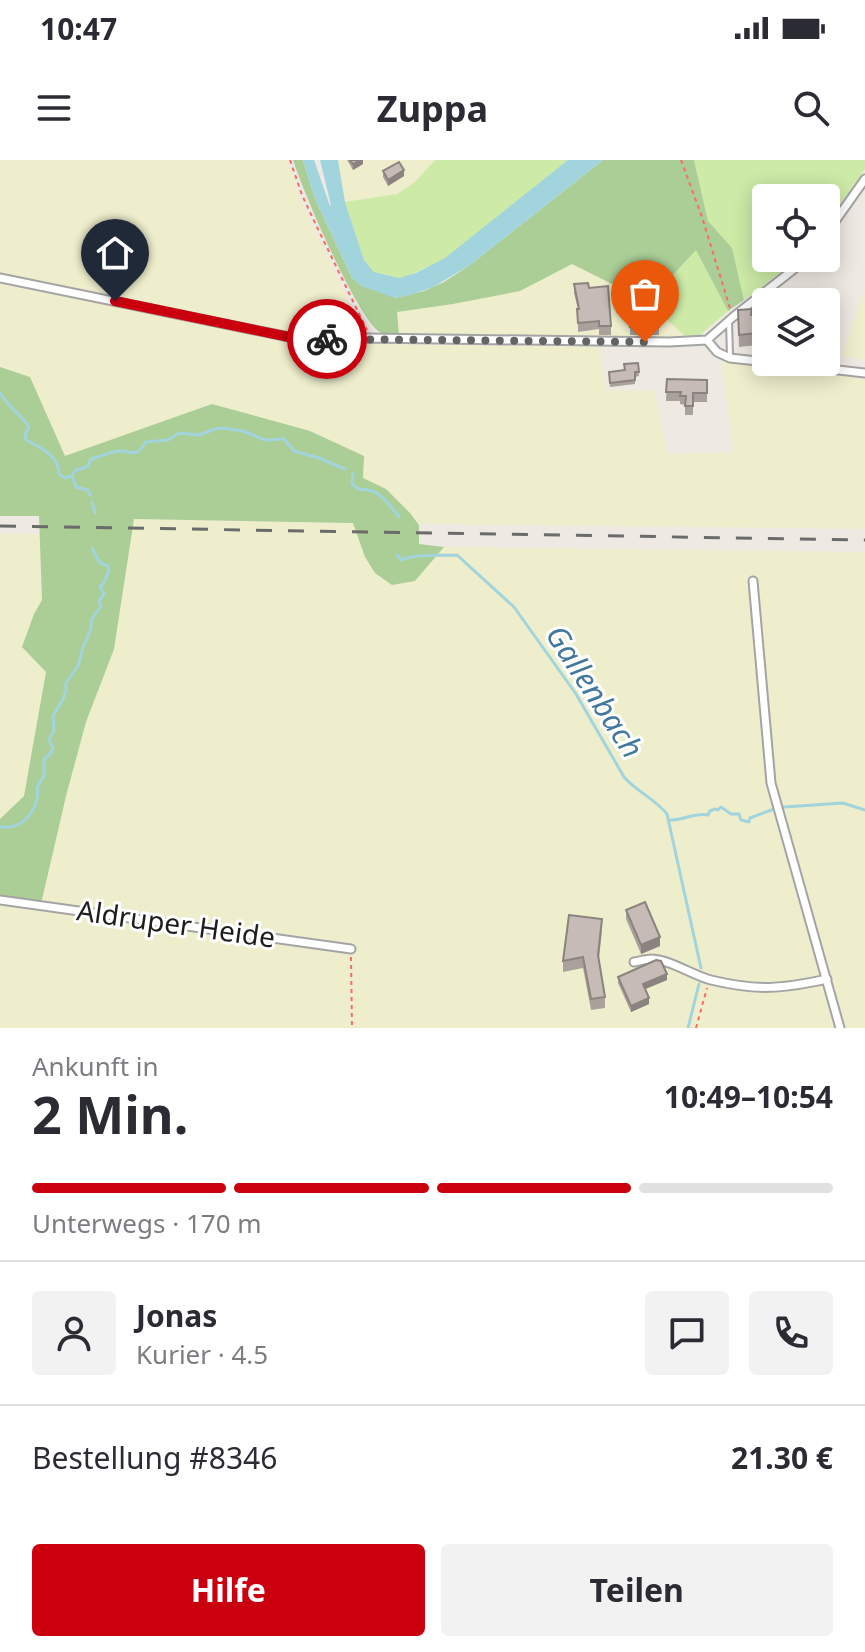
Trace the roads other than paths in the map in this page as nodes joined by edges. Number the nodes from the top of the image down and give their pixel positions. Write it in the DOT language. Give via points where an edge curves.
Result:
graph roads {
  1 [pos="865,179"];
  2 [pos="840,214"];
  3 [pos="790,272"];
  4 [pos="0,278"];
  5 [pos="731,319"];
  6 [pos="707,340"];
  7 [pos="730,358"];
  8 [pos="865,373"];
  9 [pos="753,581"];
  10 [pos="0,900"];
  11 [pos="351,949"];
  12 [pos="634,962"];
  13 [pos="827,979"];
  14 [pos="840,1028"];
  1 -- 2 [label="street"];
  3 -- 5 [label="street"];
  4 -- 6 [label="street" via="289,337"];
  5 -- 6 [label="street"];
  5 -- 7 [label="lane"];
  6 -- 7 [label="street"];
  7 -- 8 [label="street"];
  9 -- 13 [label="street" via="771,783"];
  10 -- 11 [label="street, Aldruper Heide"];
  12 -- 13 [label="street" via="659,960 747,986 780,988"];
  13 -- 14 [label="street"];
}
